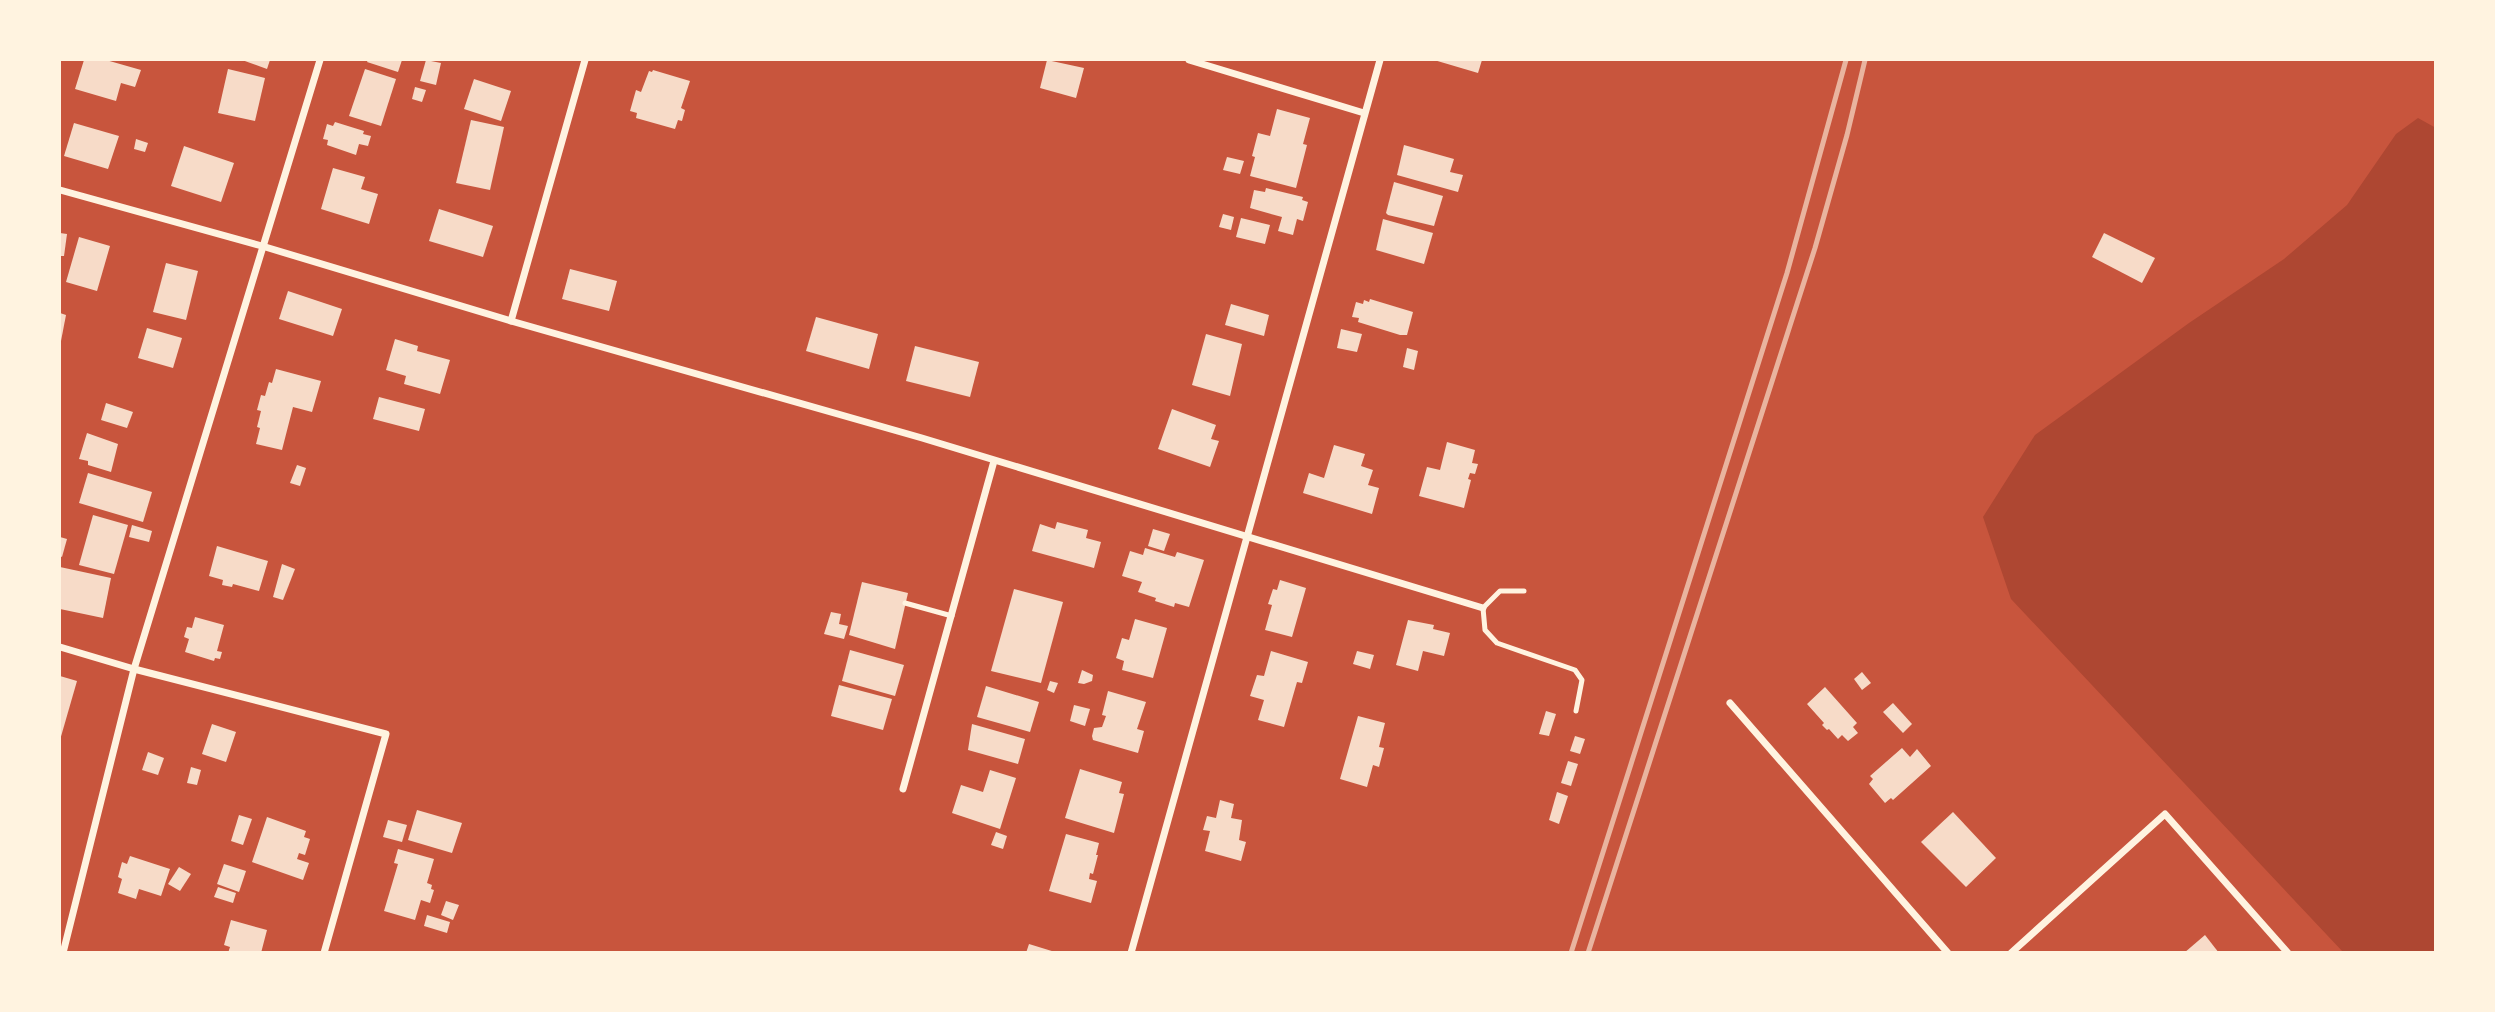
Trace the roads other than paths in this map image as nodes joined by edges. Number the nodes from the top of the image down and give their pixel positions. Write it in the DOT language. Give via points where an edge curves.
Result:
graph roads {
  1 [pos="320,60"];
  2 [pos="586,60"];
  3 [pos="1189,60"];
  4 [pos="1380,60"];
  5 [pos="1364,113"];
  6 [pos="60,190"];
  7 [pos="262,246"];
  8 [pos="511,321"];
  9 [pos="994,461"];
  10 [pos="1247,535"];
  11 [pos="1524,591"];
  12 [pos="905,603"];
  13 [pos="1482,608"];
  14 [pos="952,616"];
  15 [pos="60,647"];
  16 [pos="134,669"];
  17 [pos="1730,703"];
  18 [pos="1576,711"];
  19 [pos="903,789"];
  20 [pos="63,953"];
  21 [pos="324,953"];
  22 [pos="1131,953"];
  23 [pos="1948,953"];
  24 [pos="2011,953"];
  25 [pos="2288,953"];
  1 -- 7 [label="street"];
  2 -- 8 [label="street"];
  3 -- 5 [label="street"];
  4 -- 5 [label="street"];
  5 -- 10 [label="street"];
  6 -- 7 [label="street"];
  7 -- 8 [label="street"];
  7 -- 16 [label="street"];
  8 -- 9 [label="street"];
  9 -- 10 [label="street"];
  9 -- 14 [label="street"];
  10 -- 13 [label="street"];
  10 -- 22 [label="street"];
  11 -- 13 [label="lane" via="1500,590"];
  12 -- 14 [label="lane"];
  13 -- 18 [label="lane" via="1485,630 1497,643 1575,670 1582,680"];
  14 -- 19 [label="street"];
  15 -- 16 [label="street"];
  16 -- 20 [label="street"];
  16 -- 21 [label="street" via="386,734"];
  17 -- 23 [label="street"];
  24 -- 25 [label="street" via="2165,814"];
}
